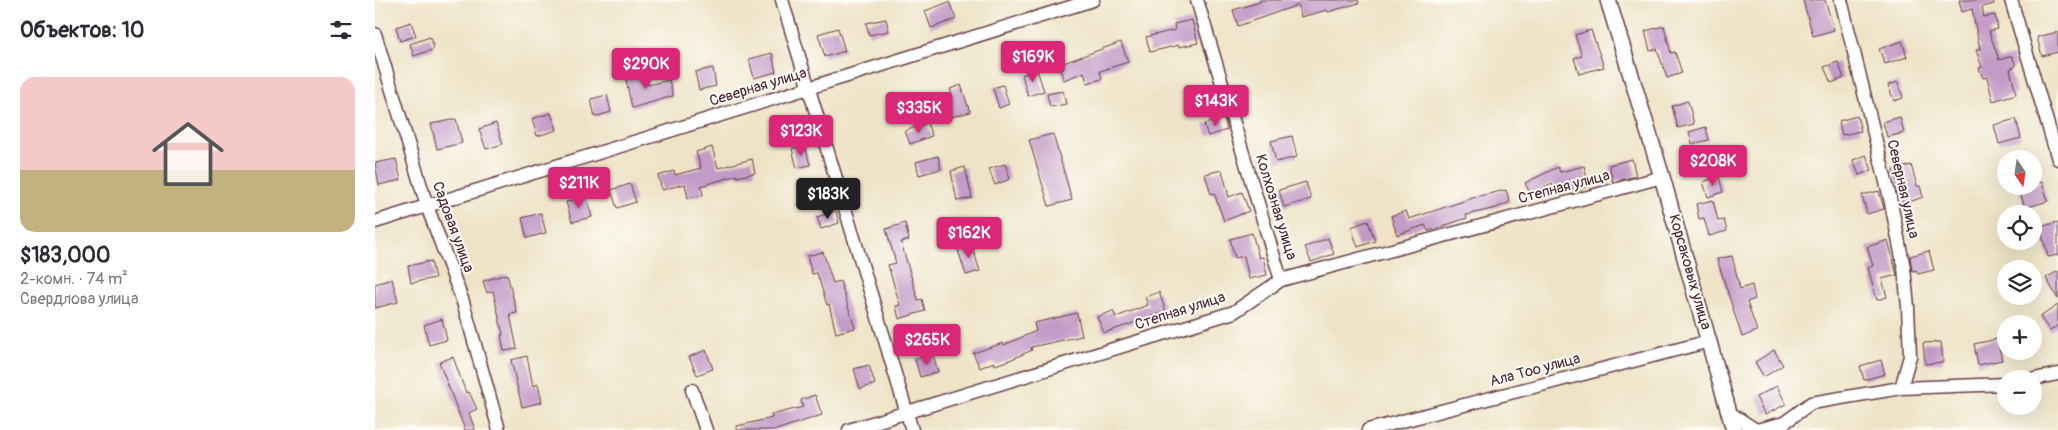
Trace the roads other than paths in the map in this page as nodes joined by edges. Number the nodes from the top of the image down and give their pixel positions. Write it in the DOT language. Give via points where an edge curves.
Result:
graph roads {
  1 [pos="782,0"];
  2 [pos="1093,0"];
  3 [pos="1197,0"];
  4 [pos="1608,0"];
  5 [pos="1841,0"];
  6 [pos="2011,0"];
  7 [pos="375,34"];
  8 [pos="809,88"];
  9 [pos="2058,159"];
  10 [pos="1662,177"];
  11 [pos="427,206"];
  12 [pos="375,222"];
  13 [pos="1281,280"];
  14 [pos="1710,341"];
  15 [pos="2058,374"];
  16 [pos="2042,377"];
  17 [pos="1997,384"];
  18 [pos="1901,388"];
  19 [pos="692,390"];
  20 [pos="907,412"];
  21 [pos="1730,413"];
  22 [pos="499,430"];
  23 [pos="706,430"];
  24 [pos="849,430"];
  25 [pos="912,430"];
  26 [pos="1368,430"];
  27 [pos="1734,430"];
  1 -- 8 [label="street"];
  2 -- 8 [label="street, Северная улица"];
  3 -- 13 [label="street, Колхозная улица"];
  4 -- 10 [label="street, Корсаковых улица"];
  5 -- 18 [label="street, Северная улица" via="1904,268 1910,356"];
  6 -- 9 [label="street"];
  7 -- 11 [label="street, Садовая улица"];
  8 -- 11 [label="street, Северная улица"];
  8 -- 20 [label="street"];
  10 -- 13 [label="street, Степная улица"];
  10 -- 14 [label="street, Корсаковых улица"];
  11 -- 12 [label="street, Северная улица"];
  11 -- 22 [label="street, Садовая улица" via="463,302"];
  13 -- 20 [label="street, Степная улица" via="1234,312"];
  14 -- 21 [label="street, Корсаковых улица"];
  14 -- 26 [label="street, Ала Тоо улица"];
  15 -- 16 [label="street"];
  17 -- 18 [label="street"];
  18 -- 21 [label="street" via="1811,403 1784,424 1757,430"];
  19 -- 23 [label="street"];
  20 -- 24 [label="street, Степная улица"];
  20 -- 25 [label="street"];
  21 -- 27 [label="street, Корсаковых улица"];
}
